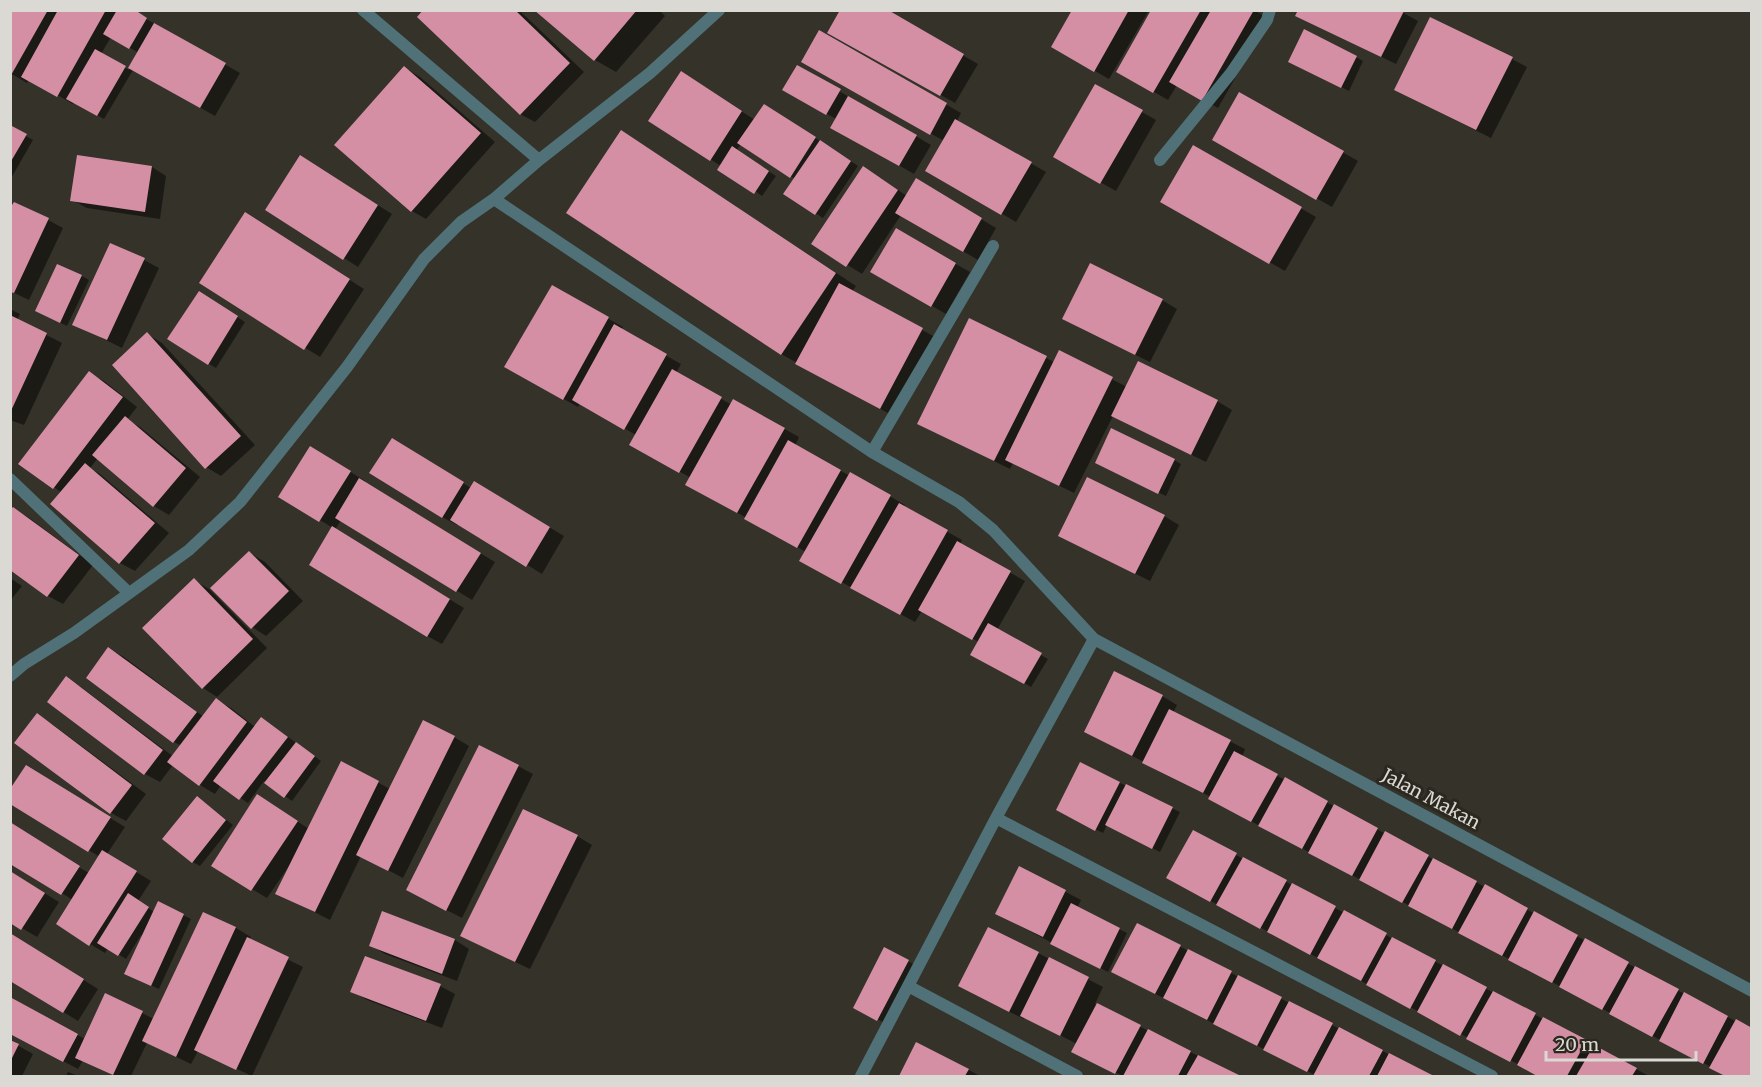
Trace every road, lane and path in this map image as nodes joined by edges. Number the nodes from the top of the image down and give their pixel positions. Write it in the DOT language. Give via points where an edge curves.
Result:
graph roads {
  1 [pos="363,10"];
  2 [pos="719,10"];
  3 [pos="1269,10"];
  4 [pos="539,159"];
  5 [pos="1160,160"];
  6 [pos="494,199"];
  7 [pos="993,246"];
  8 [pos="872,452"];
  9 [pos="10,479"];
  10 [pos="129,593"];
  11 [pos="1094,639"];
  12 [pos="10,676"];
  13 [pos="996,818"];
  14 [pos="908,986"];
  15 [pos="1752,991"];
  16 [pos="861,1077"];
  17 [pos="1077,1077"];
  18 [pos="1492,1077"];
  1 -- 4 [label="street"];
  2 -- 4 [label="street" via="650,73"];
  3 -- 5 [label="street" via="1267,20 1230,73"];
  4 -- 6 [label="street"];
  6 -- 8 [label="street, Jalan Makan"];
  6 -- 10 [label="street" via="461,222 424,259 347,367 240,502 189,550"];
  7 -- 8 [label="street"];
  8 -- 11 [label="street, Jalan Makan" via="977,516"];
  9 -- 10 [label="street"];
  10 -- 12 [label="street"];
  11 -- 13 [label="street"];
  11 -- 15 [label="street, Jalan Makan"];
  13 -- 14 [label="street"];
  13 -- 18 [label="street"];
  14 -- 16 [label="street"];
  14 -- 17 [label="street"];
}
